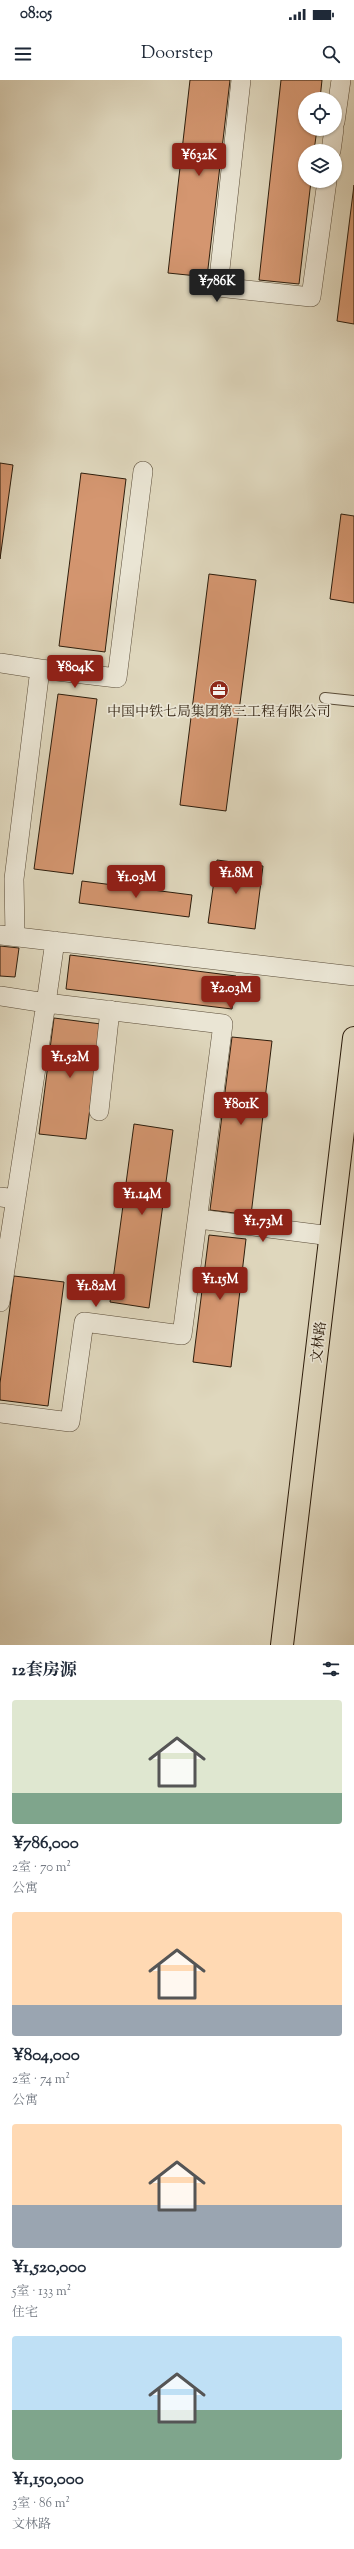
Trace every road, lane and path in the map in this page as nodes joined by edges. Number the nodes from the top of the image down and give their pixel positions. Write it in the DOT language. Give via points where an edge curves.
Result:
graph roads {
  1 [pos="241,80"];
  2 [pos="341,80"];
  3 [pos="344,80"];
  4 [pos="354,81"];
  5 [pos="339,92"];
  6 [pos="326,188"];
  7 [pos="144,471"];
  8 [pos="0,663"];
  9 [pos="40,668"];
  10 [pos="325,698"];
  11 [pos="354,701"];
  12 [pos="7,935"];
  13 [pos="55,941"];
  14 [pos="354,976"];
  15 [pos="0,996"];
  16 [pos="46,1003"];
  17 [pos="110,1010"];
  18 [pos="354,1038"];
  19 [pos="99,1111"];
  20 [pos="8,1198"];
  21 [pos="199,1219"];
  22 [pos="331,1236"];
  23 [pos="0,1302"];
  24 [pos="0,1413"];
  25 [pos="282,1645"];
  1 -- 6 [label="street" via="218,287 311,297"];
  2 -- 5 [label="street"];
  3 -- 4 [label="street"];
  7 -- 9 [label="street" via="117,678"];
  8 -- 9 [label="street"];
  9 -- 12 [label="street"];
  10 -- 11 [label="lane"];
  12 -- 13 [label="street"];
  13 -- 14 [label="street"];
  13 -- 16 [label="street"];
  15 -- 16 [label="street"];
  16 -- 17 [label="street"];
  16 -- 20 [label="street"];
  17 -- 19 [label="street"];
  17 -- 21 [label="street" via="223,1024"];
  18 -- 22 [label="main road, 文林路"];
  20 -- 23 [label="street"];
  21 -- 22 [label="street"];
  21 -- 24 [label="street" via="182,1336 84,1322 70,1422"];
  22 -- 25 [label="main road, 文林路"];
}
